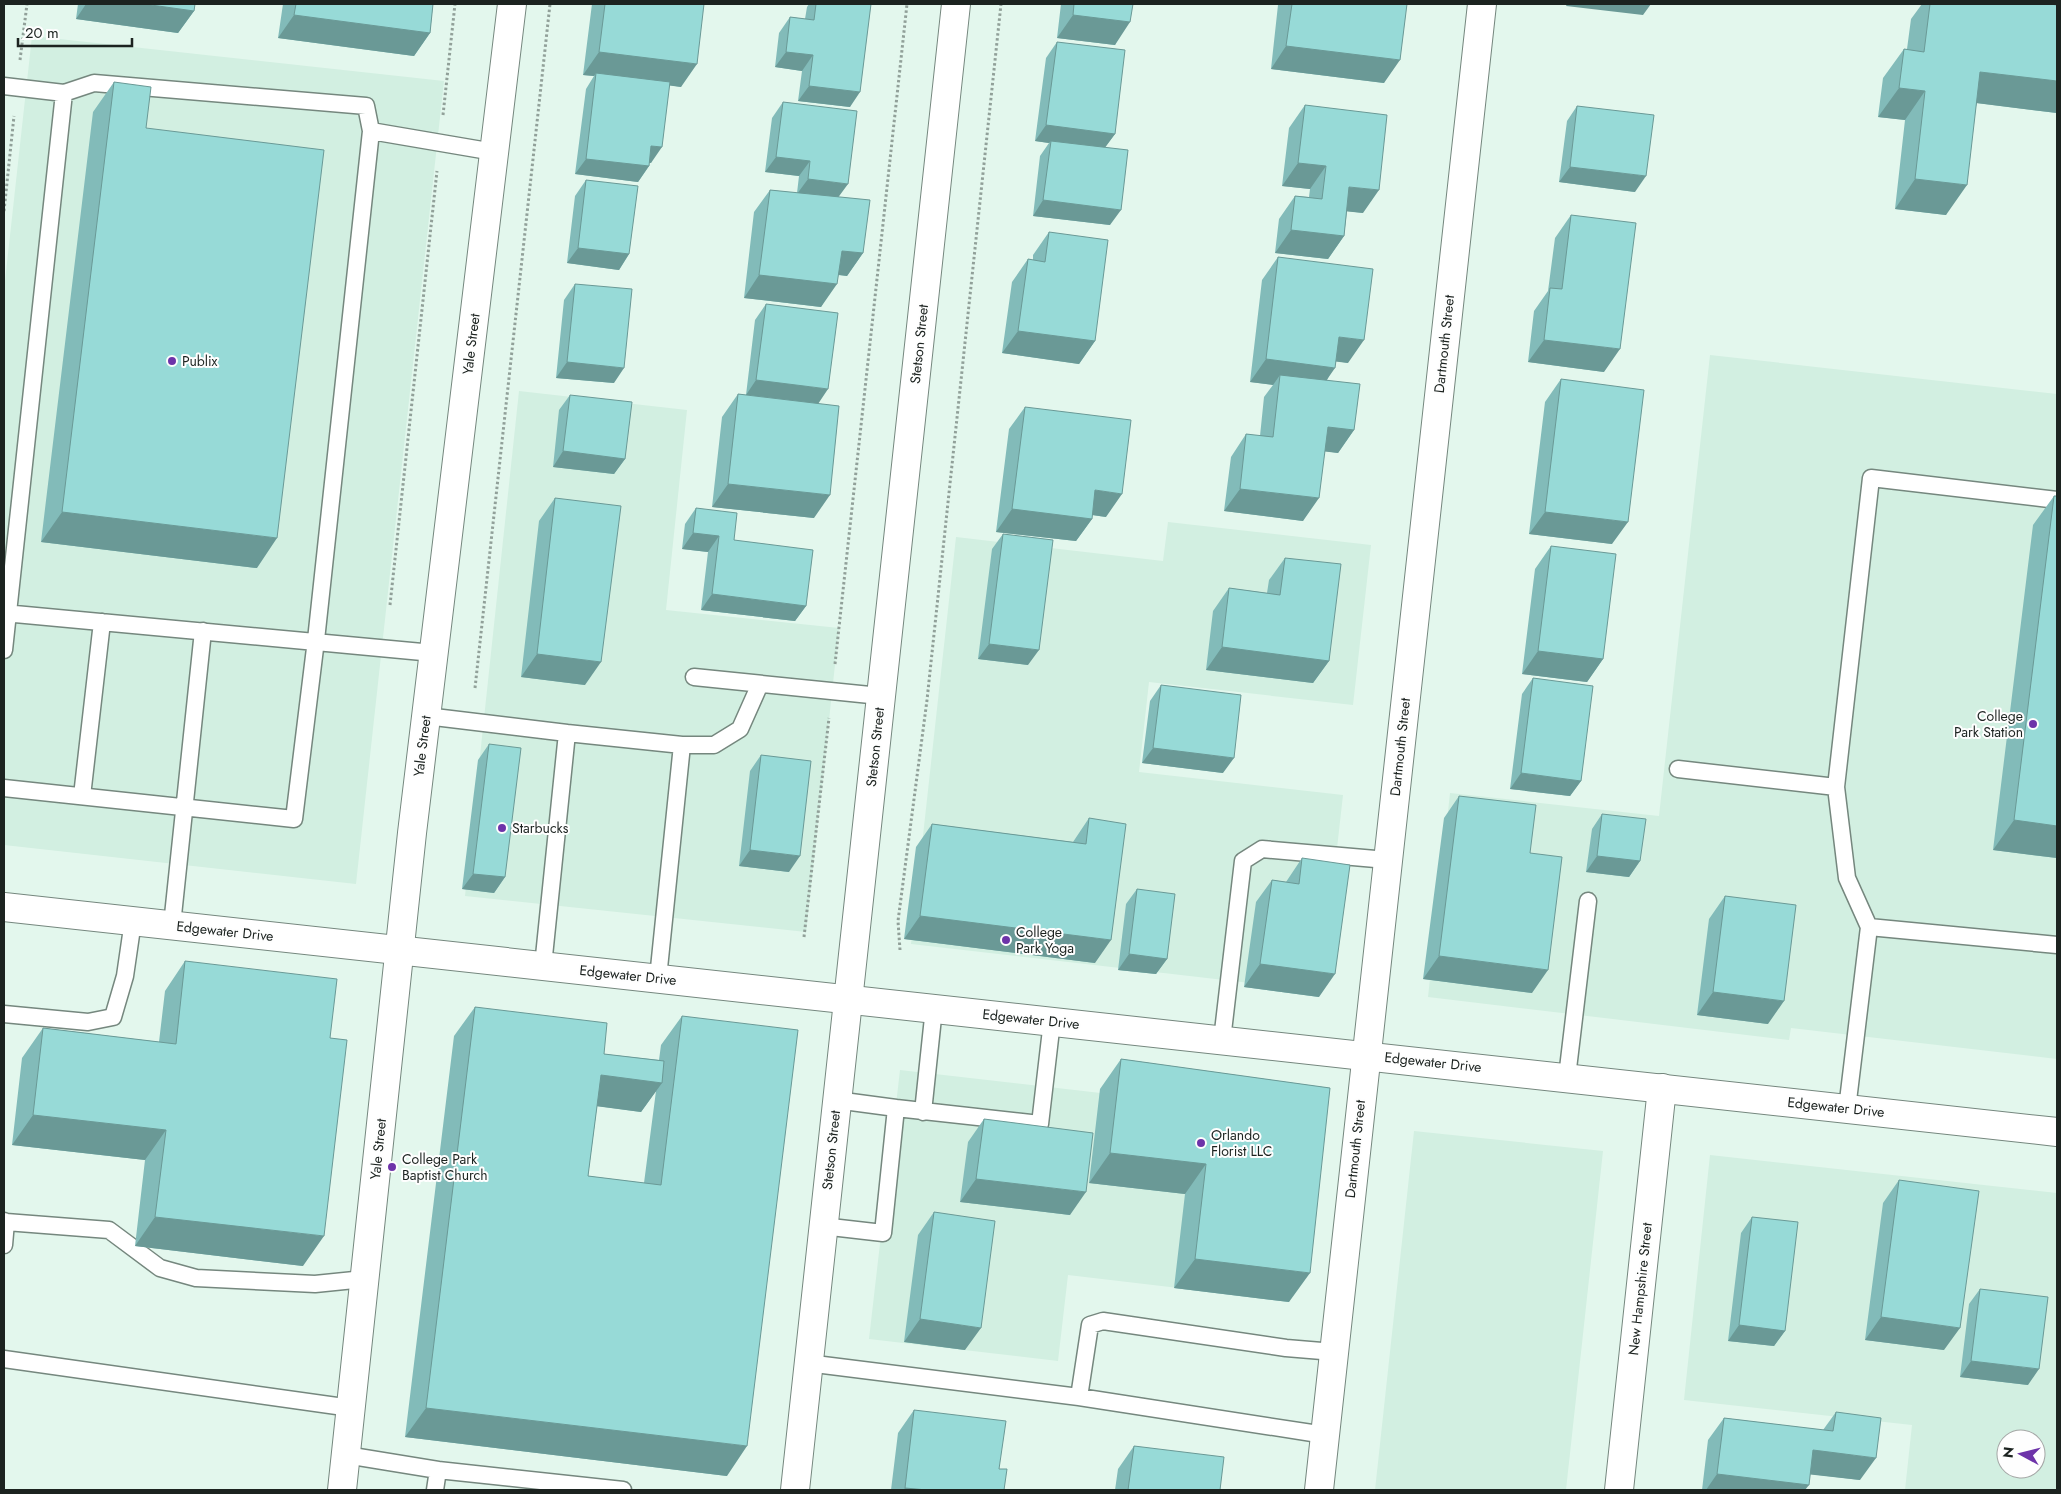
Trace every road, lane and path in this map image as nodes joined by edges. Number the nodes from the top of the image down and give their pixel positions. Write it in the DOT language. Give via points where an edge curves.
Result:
graph roads {
  1 [pos="455,4"];
  2 [pos="512,4"];
  3 [pos="550,4"];
  4 [pos="907,4"];
  5 [pos="956,4"];
  6 [pos="1001,4"];
  7 [pos="1482,4"];
  8 [pos="4,86"];
  9 [pos="64,94"];
  10 [pos="371,131"];
  11 [pos="440,142"];
  12 [pos="494,152"];
  13 [pos="2057,500"];
  14 [pos="390,605"];
  15 [pos="6,613"];
  16 [pos="102,622"];
  17 [pos="202,631"];
  18 [pos="316,640"];
  19 [pos="4,650"];
  20 [pos="433,653"];
  21 [pos="694,677"];
  22 [pos="760,684"];
  23 [pos="475,688"];
  24 [pos="832,691"];
  25 [pos="880,696"];
  26 [pos="426,716"];
  27 [pos="567,732"];
  28 [pos="682,745"];
  29 [pos="1678,769"];
  30 [pos="1836,787"];
  31 [pos="4,788"];
  32 [pos="82,796"];
  33 [pos="185,807"];
  34 [pos="1387,860"];
  35 [pos="1588,901"];
  36 [pos="4,906"];
  37 [pos="133,920"];
  38 [pos="172,925"];
  39 [pos="1869,927"];
  40 [pos="804,937"];
  41 [pos="2057,945"];
  42 [pos="399,950"];
  43 [pos="900,950"];
  44 [pos="543,966"];
  45 [pos="658,978"];
  46 [pos="848,999"];
  47 [pos="934,1008"];
  48 [pos="4,1014"];
  49 [pos="1052,1021"];
  50 [pos="1222,1040"];
  51 [pos="1365,1055"];
  52 [pos="1567,1077"];
  53 [pos="1662,1088"];
  54 [pos="836,1100"];
  55 [pos="896,1108"];
  56 [pos="1847,1108"];
  57 [pos="923,1112"];
  58 [pos="2057,1132"];
  59 [pos="5,1222"];
  60 [pos="822,1226"];
  61 [pos="4,1245"];
  62 [pos="364,1279"];
  63 [pos="1334,1352"];
  64 [pos="4,1359"];
  65 [pos="807,1364"];
  66 [pos="1079,1398"];
  67 [pos="350,1408"];
  68 [pos="1324,1435"];
  69 [pos="346,1455"];
  70 [pos="438,1470"];
  71 [pos="342,1490"];
  72 [pos="435,1490"];
  73 [pos="623,1490"];
  74 [pos="795,1490"];
  75 [pos="1319,1490"];
  76 [pos="1619,1490"];
  1 -- 11 [label="path"];
  2 -- 12 [label="street, Yale Street"];
  3 -- 23 [label="path"];
  4 -- 24 [label="path"];
  5 -- 25 [label="street, Stetson Street"];
  6 -- 43 [label="path" via="927,700 898,921"];
  7 -- 34 [label="street, Dartmouth Street"];
  8 -- 9 [label="lane"];
  9 -- 10 [label="lane" via="94,83 366,106"];
  9 -- 15 [label="lane"];
  10 -- 11 [label="lane"];
  10 -- 18 [label="lane"];
  11 -- 12 [label="lane"];
  11 -- 14 [label="path"];
  12 -- 20 [label="street, Yale Street"];
  13 -- 30 [label="lane" via="1871,478"];
  15 -- 16 [label="lane"];
  15 -- 19 [label="lane"];
  16 -- 17 [label="lane"];
  16 -- 32 [label="lane"];
  17 -- 18 [label="lane"];
  17 -- 33 [label="lane"];
  18 -- 20 [label="lane"];
  18 -- 33 [label="lane" via="294,818"];
  20 -- 26 [label="street, Yale Street"];
  21 -- 22 [label="lane"];
  22 -- 24 [label="lane"];
  22 -- 28 [label="lane" via="740,729 714,745"];
  24 -- 25 [label="lane"];
  24 -- 40 [label="path"];
  25 -- 46 [label="street, Stetson Street"];
  26 -- 27 [label="lane"];
  26 -- 42 [label="street, Yale Street"];
  27 -- 28 [label="lane"];
  27 -- 44 [label="lane"];
  28 -- 45 [label="lane"];
  29 -- 30 [label="lane"];
  30 -- 39 [label="lane" via="1847,878"];
  31 -- 32 [label="lane"];
  32 -- 33 [label="lane"];
  33 -- 38 [label="lane"];
  34 -- 50 [label="lane" via="1262,849 1242,861"];
  34 -- 51 [label="street, Dartmouth Street"];
  35 -- 52 [label="lane"];
  36 -- 37 [label="street, Edgewater Drive"];
  37 -- 38 [label="street, Edgewater Drive"];
  37 -- 48 [label="lane" via="125,976 113,1017 88,1022"];
  38 -- 42 [label="street, Edgewater Drive"];
  39 -- 41 [label="lane"];
  39 -- 56 [label="lane"];
  42 -- 44 [label="street, Edgewater Drive"];
  42 -- 62 [label="street, Yale Street"];
  44 -- 45 [label="street, Edgewater Drive"];
  45 -- 46 [label="street, Edgewater Drive"];
  46 -- 47 [label="street, Edgewater Drive"];
  46 -- 54 [label="street, Stetson Street"];
  47 -- 49 [label="street, Edgewater Drive"];
  47 -- 57 [label="lane"];
  49 -- 50 [label="street, Edgewater Drive"];
  49 -- 57 [label="lane" via="1040,1124"];
  50 -- 51 [label="street, Edgewater Drive"];
  51 -- 52 [label="street, Edgewater Drive"];
  51 -- 63 [label="street, Dartmouth Street"];
  52 -- 53 [label="street, Edgewater Drive"];
  53 -- 56 [label="street, Edgewater Drive"];
  53 -- 76 [label="street, New Hampshire Street"];
  54 -- 55 [label="lane"];
  54 -- 60 [label="street, Stetson Street"];
  55 -- 57 [label="lane"];
  55 -- 60 [label="lane" via="883,1232"];
  56 -- 58 [label="street, Edgewater Drive"];
  59 -- 61 [label="lane"];
  59 -- 62 [label="lane" via="109,1230 160,1268 196,1278 315,1284"];
  60 -- 65 [label="street, Stetson Street"];
  62 -- 67 [label="street, Yale Street"];
  63 -- 66 [label="lane" via="1103,1321 1090,1325"];
  63 -- 68 [label="street, Dartmouth Street"];
  64 -- 67 [label="lane"];
  65 -- 66 [label="lane"];
  65 -- 74 [label="street, Stetson Street"];
  66 -- 68 [label="lane"];
  67 -- 69 [label="street, Yale Street"];
  68 -- 75 [label="street, Dartmouth Street"];
  69 -- 70 [label="lane"];
  69 -- 71 [label="street, Yale Street"];
  70 -- 72 [label="lane"];
  70 -- 73 [label="lane"];
}
